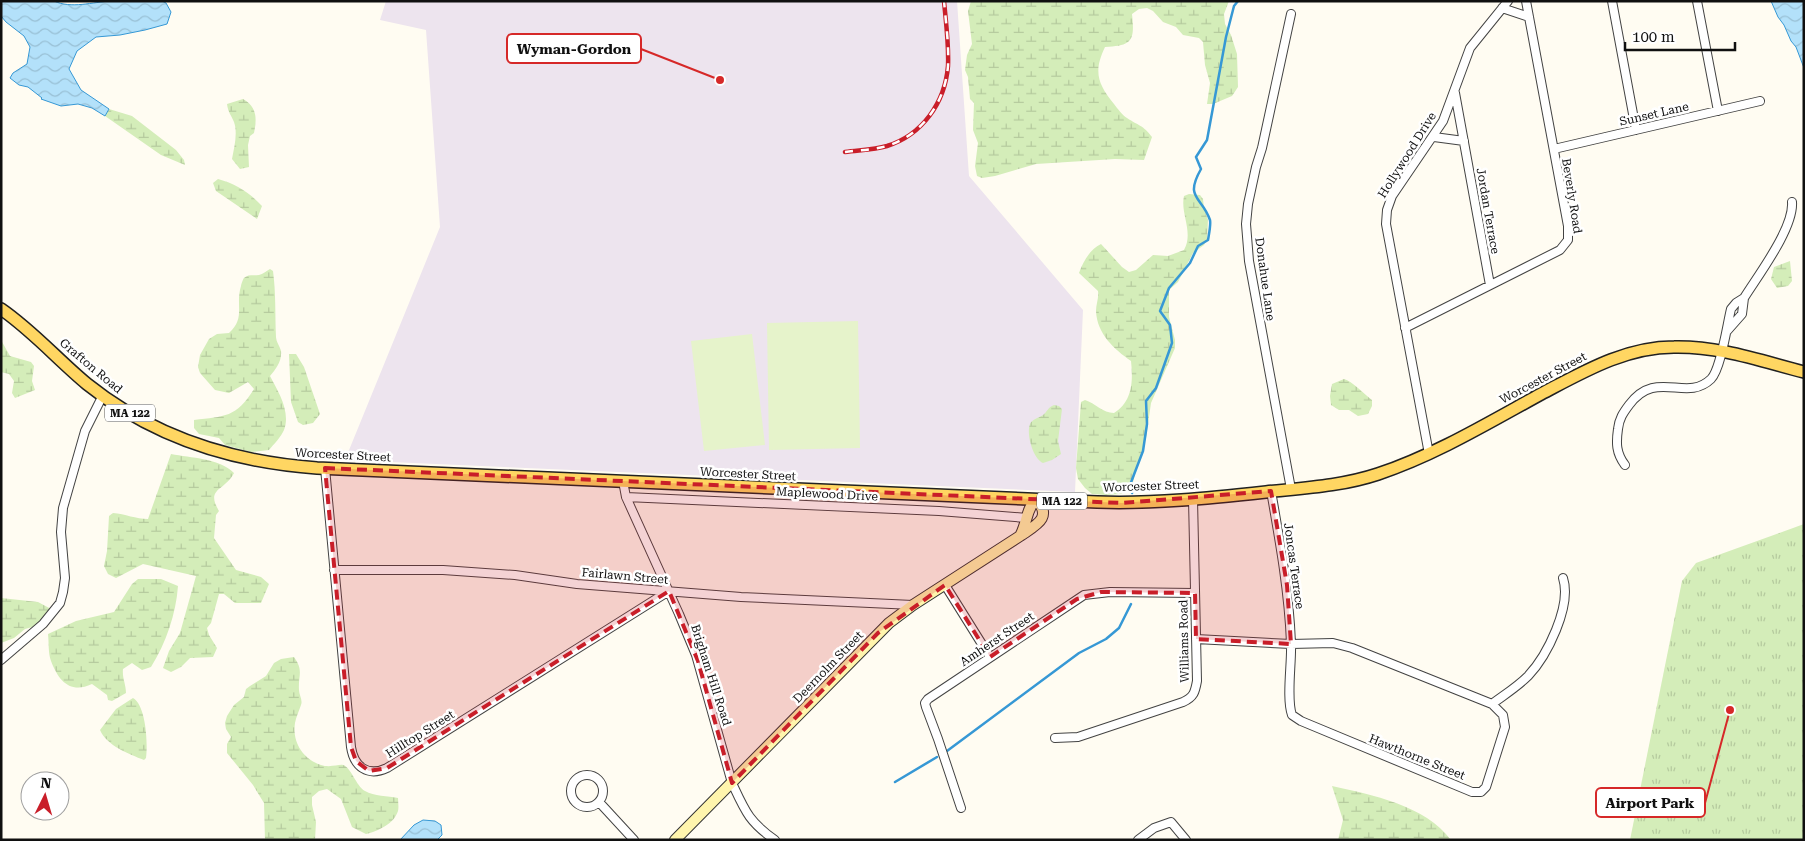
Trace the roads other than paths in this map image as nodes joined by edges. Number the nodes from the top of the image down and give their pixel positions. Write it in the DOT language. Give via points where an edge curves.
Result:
graph roads {
  1 [pos="1508,1"];
  2 [pos="1526,1"];
  3 [pos="1612,1"];
  4 [pos="1697,1"];
  5 [pos="1502,8"];
  6 [pos="1291,14"];
  7 [pos="1529,17"];
  8 [pos="1455,91"];
  9 [pos="1760,102"];
  10 [pos="1718,111"];
  11 [pos="1636,130"];
  12 [pos="1434,136"];
  13 [pos="1464,141"];
  14 [pos="1554,149"];
  15 [pos="1792,202"];
  16 [pos="1490,285"];
  17 [pos="1,309"];
  18 [pos="1405,328"];
  19 [pos="1721,351"];
  20 [pos="1804,372"];
  21 [pos="103,395"];
  22 [pos="1429,454"];
  23 [pos="286,465"];
  24 [pos="1625,465"];
  25 [pos="325,468"];
  26 [pos="622,482"];
  27 [pos="1290,490"];
  28 [pos="1271,492"];
  29 [pos="626,497"];
  30 [pos="1036,499"];
  31 [pos="1193,499"];
  32 [pos="1028,518"];
  33 [pos="1020,536"];
  34 [pos="334,570"];
  35 [pos="1563,578"];
  36 [pos="945,585"];
  37 [pos="669,591"];
  38 [pos="1195,593"];
  39 [pos="913,605"];
  40 [pos="1196,639"];
  41 [pos="1291,644"];
  42 [pos="990,657"];
  43 [pos="1,660"];
  44 [pos="1492,704"];
  45 [pos="1055,738"];
  46 [pos="732,783"];
  47 [pos="599,802"];
  48 [pos="961,808"];
  49 [pos="634,840"];
  50 [pos="675,840"];
  51 [pos="775,840"];
  52 [pos="1138,840"];
  53 [pos="1186,840"];
  1 -- 5 [label="street, Hollywood Drive"];
  2 -- 7 [label="street, Beverly Road"];
  3 -- 11 [label="street"];
  4 -- 10 [label="street"];
  5 -- 7 [label="street"];
  5 -- 8 [label="street, Hollywood Drive" via="1470,48"];
  6 -- 27 [label="street, Donahue Lane" via="1246,220 1249,261"];
  7 -- 14 [label="street, Beverly Road"];
  8 -- 12 [label="street, Hollywood Drive"];
  8 -- 13 [label="street, Jordan Terrace"];
  9 -- 10 [label="street, Sunset Lane"];
  10 -- 11 [label="street, Sunset Lane"];
  11 -- 14 [label="street, Sunset Lane"];
  12 -- 13 [label="street"];
  12 -- 18 [label="street, Hollywood Drive" via="1392,196 1387,210 1386,224"];
  13 -- 16 [label="street, Jordan Terrace"];
  14 -- 16 [label="street, Beverly Road" via="1568,240 1560,250"];
  15 -- 19 [label="street" via="1789,222 1744,298 1742,314 1726,332"];
  16 -- 18 [label="street, Beverly Road"];
  17 -- 21 [label="main road, Grafton Road / MA 122"];
  18 -- 22 [label="street, Hollywood Drive"];
  19 -- 20 [label="main road, Worcester Street / MA 122"];
  19 -- 22 [label="main road, Worcester Street / MA 122" via="1672,347 1623,354"];
  19 -- 24 [label="street" via="1717,369 1706,383 1687,388 1654,387 1635,397 1622,415 1617,433 1616,445"];
  21 -- 23 [label="main road, Grafton Road / MA 122" via="151,425 190,443 229,455"];
  21 -- 43 [label="street" via="85,431 63,508 65,578 62,598 43,624"];
  22 -- 27 [label="main road, Worcester Street / MA 122" via="1361,480"];
  23 -- 25 [label="main road, Worcester Street / MA 122"];
  25 -- 26 [label="main road, Worcester Street / MA 122"];
  25 -- 34 [label="street, Hilltop Street"];
  26 -- 29 [label="street, Brigham Hill Road"];
  26 -- 30 [label="main road, Worcester Street / MA 122"];
  27 -- 28 [label="main road, Worcester Street / MA 122"];
  28 -- 31 [label="main road, Worcester Street / MA 122"];
  28 -- 41 [label="street, Joncas Terrace" via="1287,585"];
  29 -- 32 [label="street, Maplewood Drive" via="939,510"];
  29 -- 37 [label="street, Brigham Hill Road"];
  30 -- 31 [label="main road, Worcester Street / MA 122" via="1122,503"];
  30 -- 32 [label="street" via="1029,506"];
  30 -- 33 [label="street, Deernolm Street" via="1043,507 1042,520"];
  31 -- 38 [label="street, Williams Road"];
  32 -- 33 [label="street"];
  33 -- 36 [label="street, Deernolm Street"];
  34 -- 37 [label="street, Fairlawn Street" via="443,570"];
  34 -- 37 [label="street, Hilltop Street" via="352,752 359,765 375,772 387,768"];
  35 -- 44 [label="street" via="1566,592 1564,608 1543,656 1518,684"];
  36 -- 39 [label="street, Deernolm Street"];
  36 -- 42 [label="street"];
  37 -- 39 [label="street, Fairlawn Street"];
  37 -- 46 [label="street, Brigham Hill Road" via="698,661"];
  38 -- 40 [label="street, Williams Road"];
  38 -- 42 [label="street, Amherst Street" via="1101,592 1084,595"];
  39 -- 46 [label="street, Deernolm Street" via="878,634"];
  40 -- 41 [label="street"];
  40 -- 45 [label="street, Williams Road" via="1197,681 1195,693 1190,698 1078,737"];
  41 -- 44 [label="street" via="1333,643 1352,648"];
  41 -- 44 [label="street, Hawthorne Street" via="1290,704 1294,717 1474,792 1481,792 1486,787 1505,730 1504,718"];
  42 -- 48 [label="street, Amherst Street" via="926,702"];
  46 -- 50 [label="street, Deernolm Street"];
  46 -- 51 [label="street, Brigham Hill Road" via="749,817"];
  47 -- 47 [label="street" via="587,807 575,802 571,790 575,781 588,775 598,779 603,792"];
  47 -- 49 [label="street"];
  52 -- 53 [label="street" via="1154,828 1170,822"];
}
